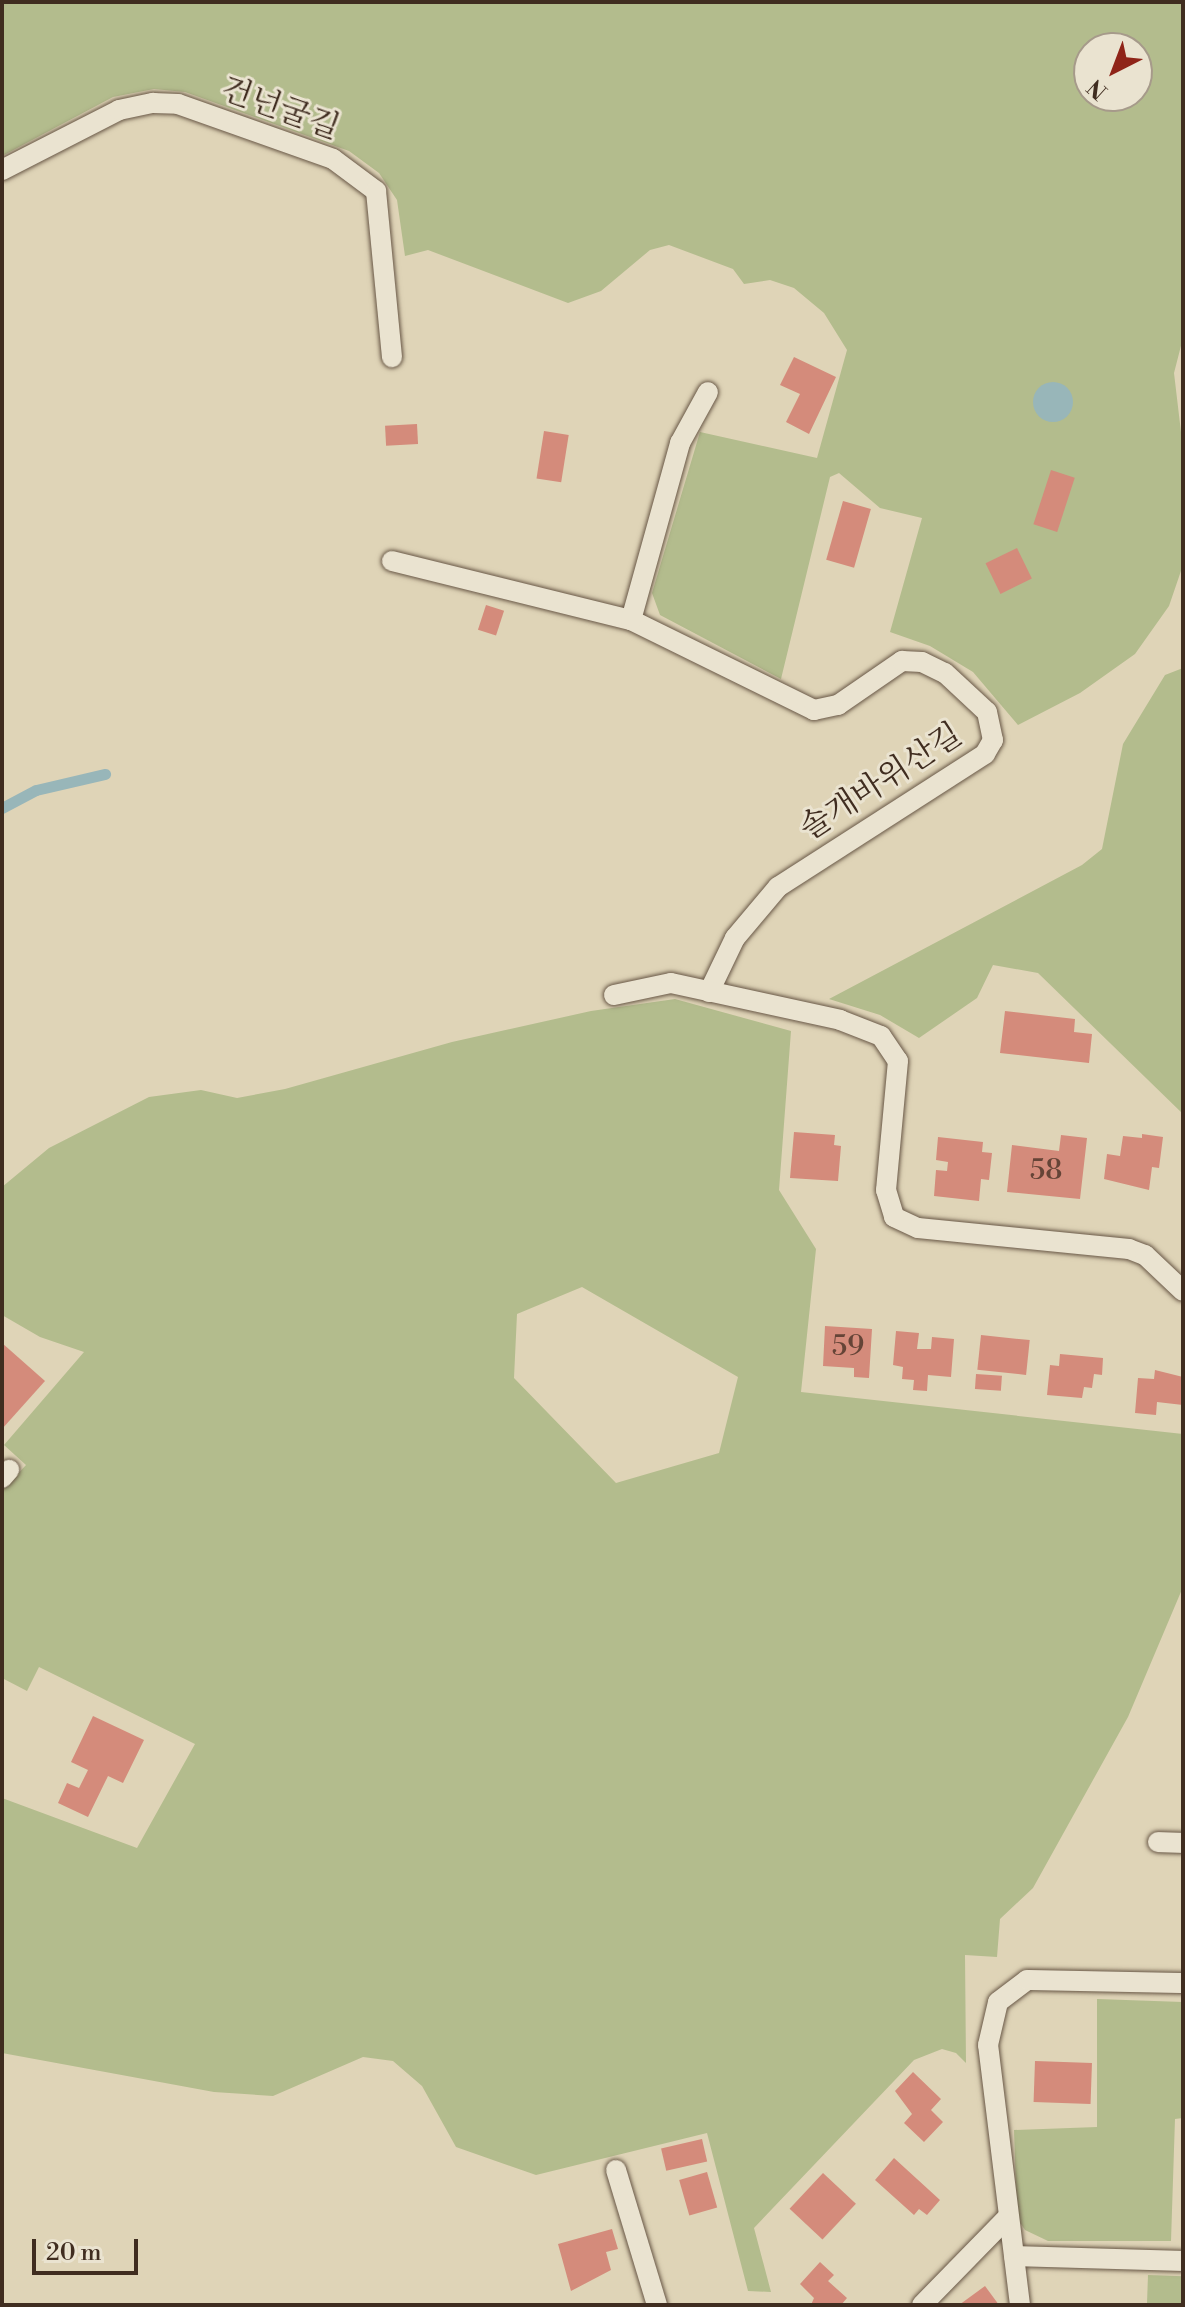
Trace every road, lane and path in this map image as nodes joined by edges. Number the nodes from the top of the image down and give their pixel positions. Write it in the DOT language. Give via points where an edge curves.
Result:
graph roads {
  1 [pos="2,170"];
  2 [pos="392,357"];
  3 [pos="708,392"];
  4 [pos="392,561"];
  5 [pos="631,620"];
  6 [pos="709,992"];
  7 [pos="614,995"];
  8 [pos="1183,1291"];
  9 [pos="1158,1842"];
  10 [pos="1183,1843"];
  11 [pos="1183,1983"];
  12 [pos="616,2170"];
  13 [pos="1009,2216"];
  14 [pos="1014,2256"];
  15 [pos="1183,2261"];
  16 [pos="657,2305"];
  17 [pos="922,2305"];
  18 [pos="1020,2305"];
  1 -- 2 [label="lane, 건넌굴길" via="119,110 153,103 178,104 333,159 376,191"];
  3 -- 5 [label="lane" via="680,443"];
  4 -- 5 [label="lane, 솔개바위산길"];
  5 -- 6 [label="lane, 솔개바위산길" via="814,710 838,705 885,668 902,661 922,662 969,691 994,726 985,754 958,775 778,887 735,938"];
  6 -- 7 [label="lane" via="654,983"];
  6 -- 8 [label="lane" via="840,1020 881,1036 892,1047 898,1077 886,1190 888,1206 904,1224 1129,1249 1145,1255"];
  9 -- 10 [label="lane"];
  11 -- 13 [label="lane" via="1027,1980 998,2002 988,2045"];
  12 -- 16 [label="lane"];
  13 -- 14 [label="lane"];
  13 -- 17 [label="lane"];
  14 -- 15 [label="lane"];
  14 -- 18 [label="lane"];
}
